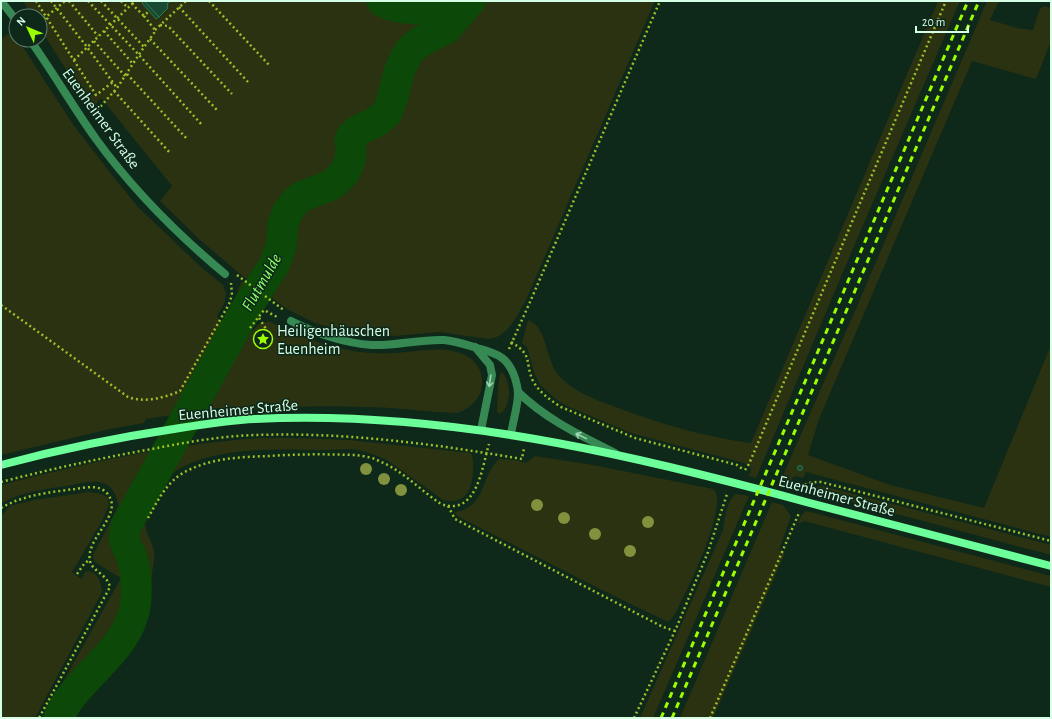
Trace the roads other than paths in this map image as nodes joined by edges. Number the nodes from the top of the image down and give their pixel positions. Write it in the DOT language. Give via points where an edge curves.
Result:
graph roads {
  1 [pos="1,1"];
  2 [pos="8,9"];
  3 [pos="35,48"];
  4 [pos="225,274"];
  5 [pos="291,321"];
  6 [pos="475,348"];
  7 [pos="518,392"];
  8 [pos="481,430"];
  9 [pos="511,434"];
  10 [pos="616,454"];
  11 [pos="1,465"];
  12 [pos="1051,566"];
  1 -- 2 [label="street"];
  3 -- 4 [label="street, Euenheimer Straße" via="106,153 161,215"];
  5 -- 6 [label="street" via="318,333 371,345 446,340 461,342"];
  6 -- 7 [label="street" via="493,352 506,362 512,369"];
  6 -- 8 [label="street, one-way" via="490,365 492,375"];
  7 -- 9 [label="street"];
  10 -- 7 [label="street, Euenheimer Straße, one-way" via="547,417"];
  8 -- 9 [label="main road, Euenheimer Straße"];
  8 -- 11 [label="main road, Euenheimer Straße" via="326,417 252,419 142,433"];
  9 -- 10 [label="main road, Euenheimer Straße"];
  10 -- 12 [label="main road, Euenheimer Straße" via="739,483"];
}
